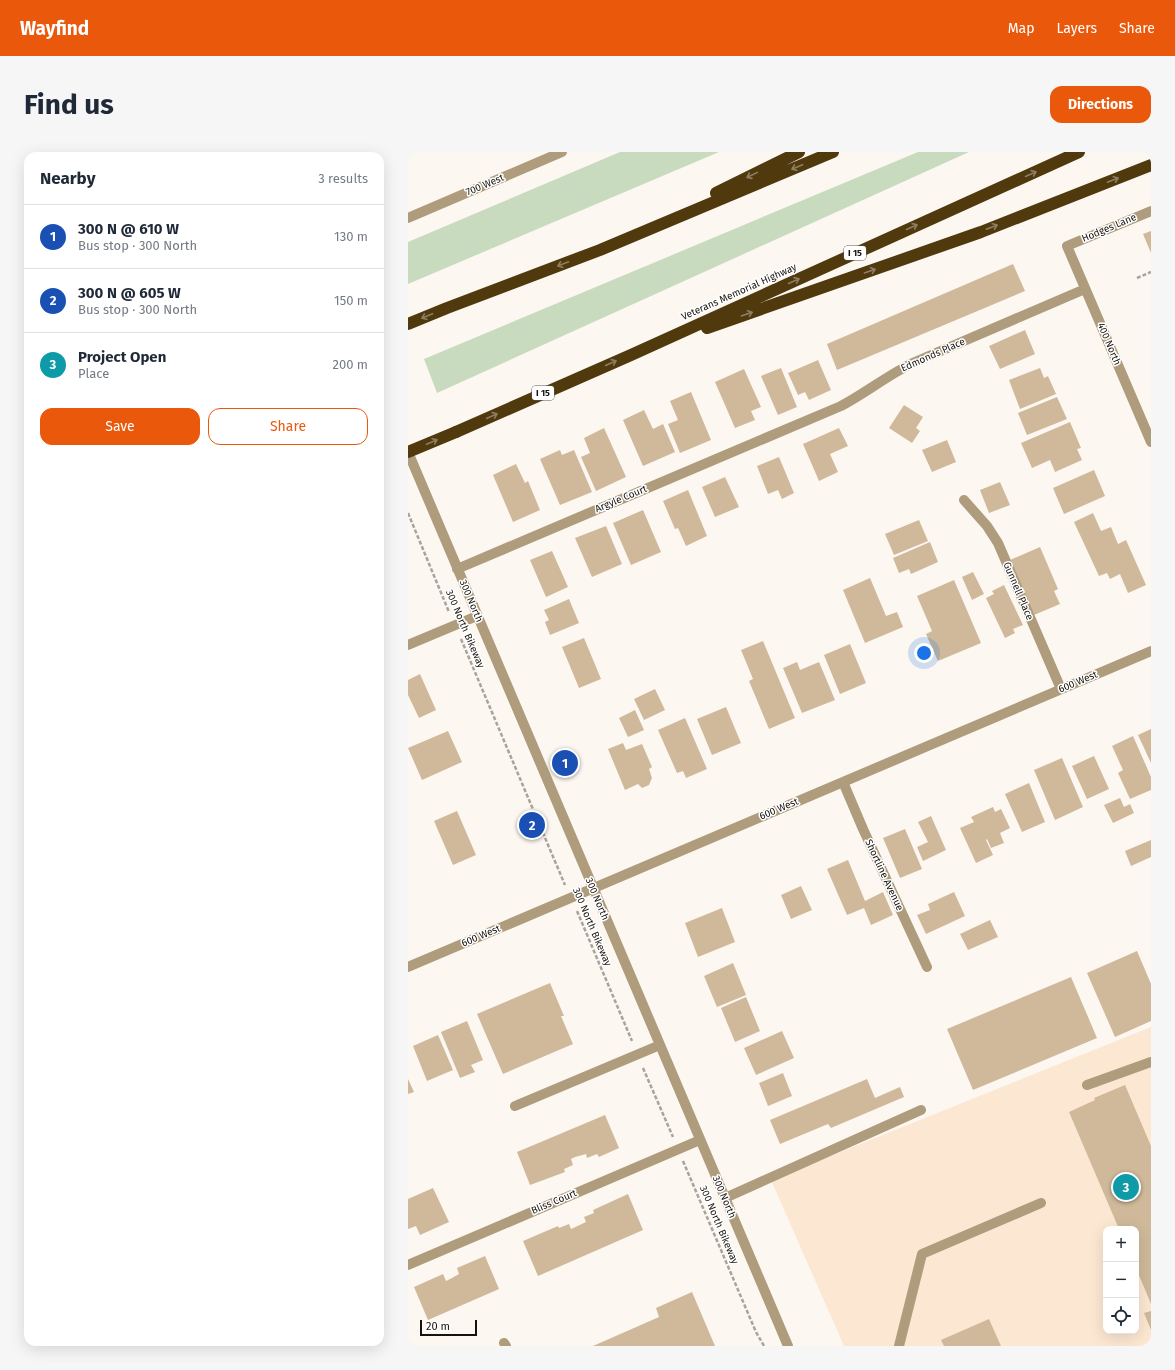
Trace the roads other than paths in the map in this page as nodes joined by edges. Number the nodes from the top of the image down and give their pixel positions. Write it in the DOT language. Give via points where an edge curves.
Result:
graph roads {
  1 [pos="562,152"];
  2 [pos="799,152"];
  3 [pos="832,152"];
  4 [pos="1079,152"];
  5 [pos="1151,165"];
  6 [pos="1151,210"];
  7 [pos="408,218"];
  8 [pos="1066,246"];
  9 [pos="600,250"];
  10 [pos="1085,289"];
  11 [pos="408,324"];
  12 [pos="631,355"];
  13 [pos="786,429"];
  14 [pos="1151,442"];
  15 [pos="408,452"];
  16 [pos="964,500"];
  17 [pos="457,569"];
  18 [pos="477,616"];
  19 [pos="408,645"];
  20 [pos="1151,651"];
  21 [pos="1061,689"];
  22 [pos="843,782"];
  23 [pos="593,888"];
  24 [pos="408,967"];
  25 [pos="926,967"];
  26 [pos="660,1045"];
  27 [pos="1151,1062"];
  28 [pos="1087,1085"];
  29 [pos="515,1106"];
  30 [pos="921,1110"];
  31 [pos="700,1140"];
  32 [pos="725,1198"];
  33 [pos="1040,1203"];
  34 [pos="408,1265"];
  35 [pos="788,1346"];
  36 [pos="899,1346"];
  1 -- 7 [label="street, 700 West"];
  2 -- 9 [label="highway, one-way"];
  3 -- 9 [label="highway, one-way"];
  12 -- 4 [label="highway, Veterans Memorial Highway / I 15, one-way"];
  12 -- 5 [label="highway, one-way" via="981,232"];
  6 -- 8 [label="street, Hodges Lane"];
  8 -- 10 [label="street, 400 North"];
  9 -- 11 [label="highway, one-way"];
  10 -- 13 [label="street, Edmonds Place" via="915,362 891,374 852,400"];
  10 -- 14 [label="street, 400 North"];
  15 -- 12 [label="highway, Veterans Memorial Highway / I 15, one-way, bridge"];
  13 -- 17 [label="street, Argyle Court"];
  15 -- 17 [label="street, 300 North"];
  16 -- 21 [label="street, Gunnell Place" via="998,543"];
  17 -- 18 [label="street, 300 North"];
  18 -- 19 [label="street"];
  18 -- 23 [label="street, 300 North"];
  20 -- 21 [label="street, 600 West"];
  21 -- 22 [label="street, 600 West"];
  22 -- 23 [label="street, 600 West"];
  22 -- 25 [label="street, Shortline Avenue"];
  23 -- 24 [label="street, 600 West"];
  23 -- 26 [label="street, 300 North"];
  26 -- 29 [label="street"];
  26 -- 31 [label="street, 300 North"];
  27 -- 28 [label="street"];
  30 -- 32 [label="street"];
  31 -- 32 [label="street, 300 North"];
  31 -- 34 [label="street, Bliss Court"];
  32 -- 35 [label="street, 300 North"];
  33 -- 36 [label="street" via="922,1254"];
}
